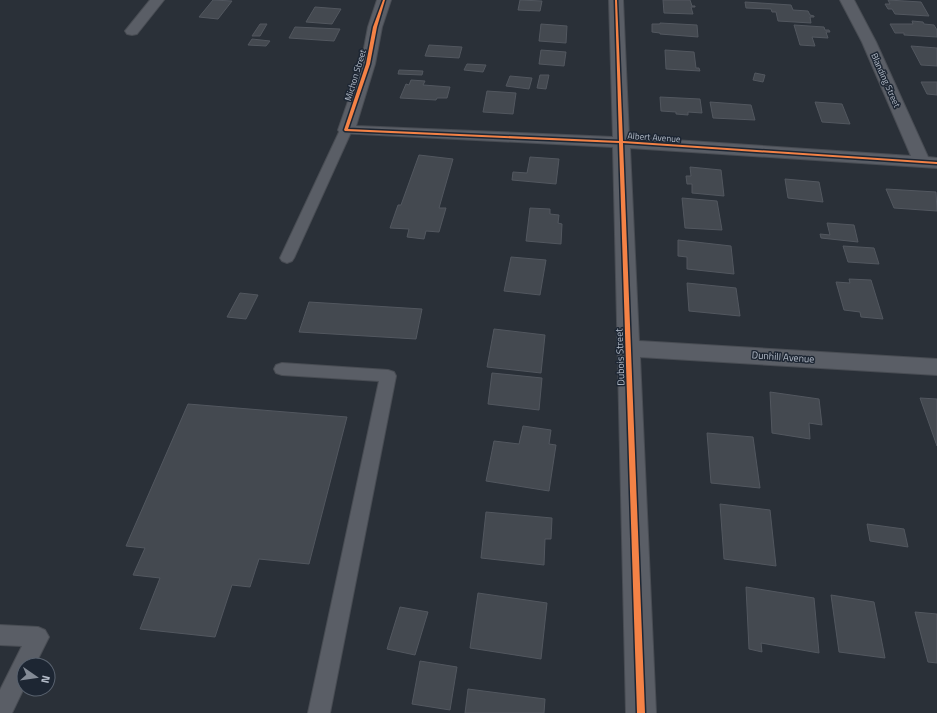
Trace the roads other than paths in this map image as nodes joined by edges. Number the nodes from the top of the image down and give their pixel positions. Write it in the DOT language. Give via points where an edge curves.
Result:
graph roads {
  1 [pos="157,0"];
  2 [pos="384,0"];
  3 [pos="616,0"];
  4 [pos="847,0"];
  5 [pos="132,31"];
  6 [pos="346,130"];
  7 [pos="622,142"];
  8 [pos="930,162"];
  9 [pos="287,258"];
  10 [pos="629,348"];
  11 [pos="937,366"];
  12 [pos="282,368"];
  13 [pos="0,635"];
  14 [pos="0,713"];
  15 [pos="319,713"];
  16 [pos="641,713"];
  1 -- 5 [label="street"];
  2 -- 6 [label="street, Michon Street" via="375,27 368,64"];
  3 -- 7 [label="street, Dubois Street"];
  4 -- 8 [label="street, Blanding Street"];
  6 -- 7 [label="street, Albert Avenue"];
  6 -- 9 [label="lane"];
  7 -- 8 [label="street, Albert Avenue"];
  7 -- 10 [label="street, Dubois Street"];
  10 -- 11 [label="street, Dunhill Avenue"];
  10 -- 16 [label="street, Dubois Street"];
  12 -- 15 [label="lane" via="388,376"];
  13 -- 14 [label="lane" via="38,637"];
}
